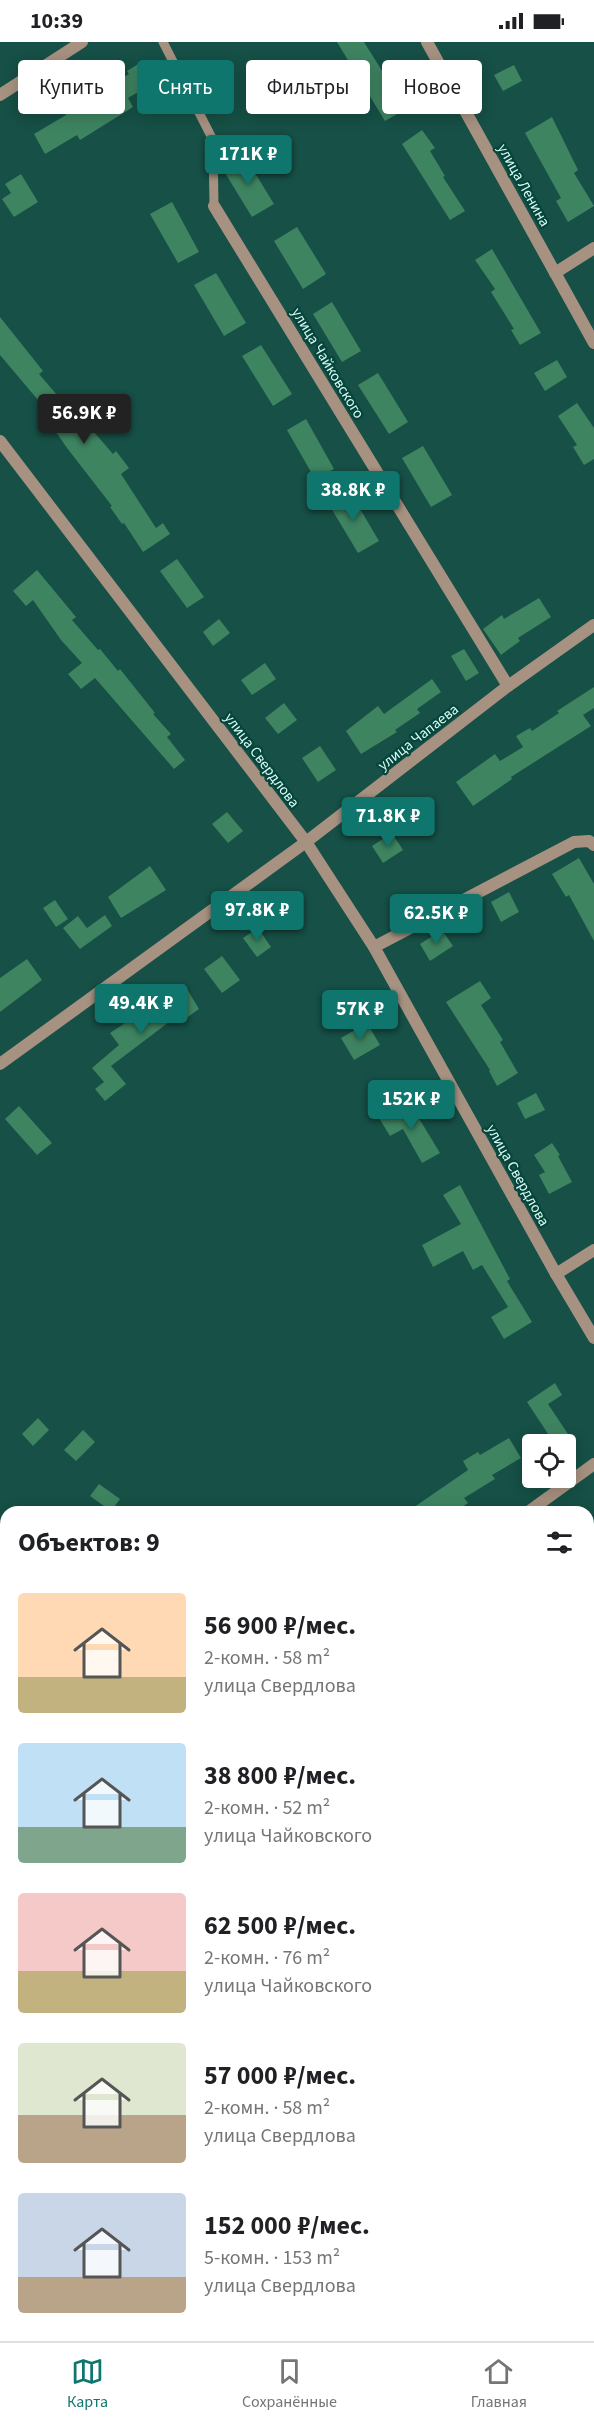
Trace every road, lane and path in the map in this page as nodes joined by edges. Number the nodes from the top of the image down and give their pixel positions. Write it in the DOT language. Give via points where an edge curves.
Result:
graph roads {
  1 [pos="82,42"];
  2 [pos="163,42"];
  3 [pos="427,42"];
  4 [pos="0,95"];
  5 [pos="214,206"];
  6 [pos="594,248"];
  7 [pos="555,273"];
  8 [pos="594,343"];
  9 [pos="0,441"];
  10 [pos="594,625"];
  11 [pos="508,686"];
  12 [pos="306,842"];
  13 [pos="594,846"];
  14 [pos="374,947"];
  15 [pos="0,1064"];
  16 [pos="594,1250"];
  17 [pos="556,1274"];
  18 [pos="594,1338"];
  19 [pos="594,1464"];
  20 [pos="536,1506"];
  1 -- 4 [label="street"];
  2 -- 5 [label="lane, улица Чайковского" via="213,140"];
  3 -- 7 [label="street, улица Ленина"];
  5 -- 11 [label="street, улица Чайковского"];
  6 -- 7 [label="street"];
  7 -- 8 [label="street, улица Ленина"];
  9 -- 12 [label="street, улица Свердлова"];
  10 -- 11 [label="street, улица Чапаева"];
  11 -- 12 [label="street, улица Чапаева"];
  12 -- 14 [label="street, улица Свердлова"];
  12 -- 15 [label="street, улица Чапаева"];
  13 -- 14 [label="street" via="589,841 574,842"];
  14 -- 17 [label="street, улица Свердлова"];
  16 -- 17 [label="street"];
  17 -- 18 [label="street, улица Свердлова"];
  19 -- 20 [label="street"];
}
